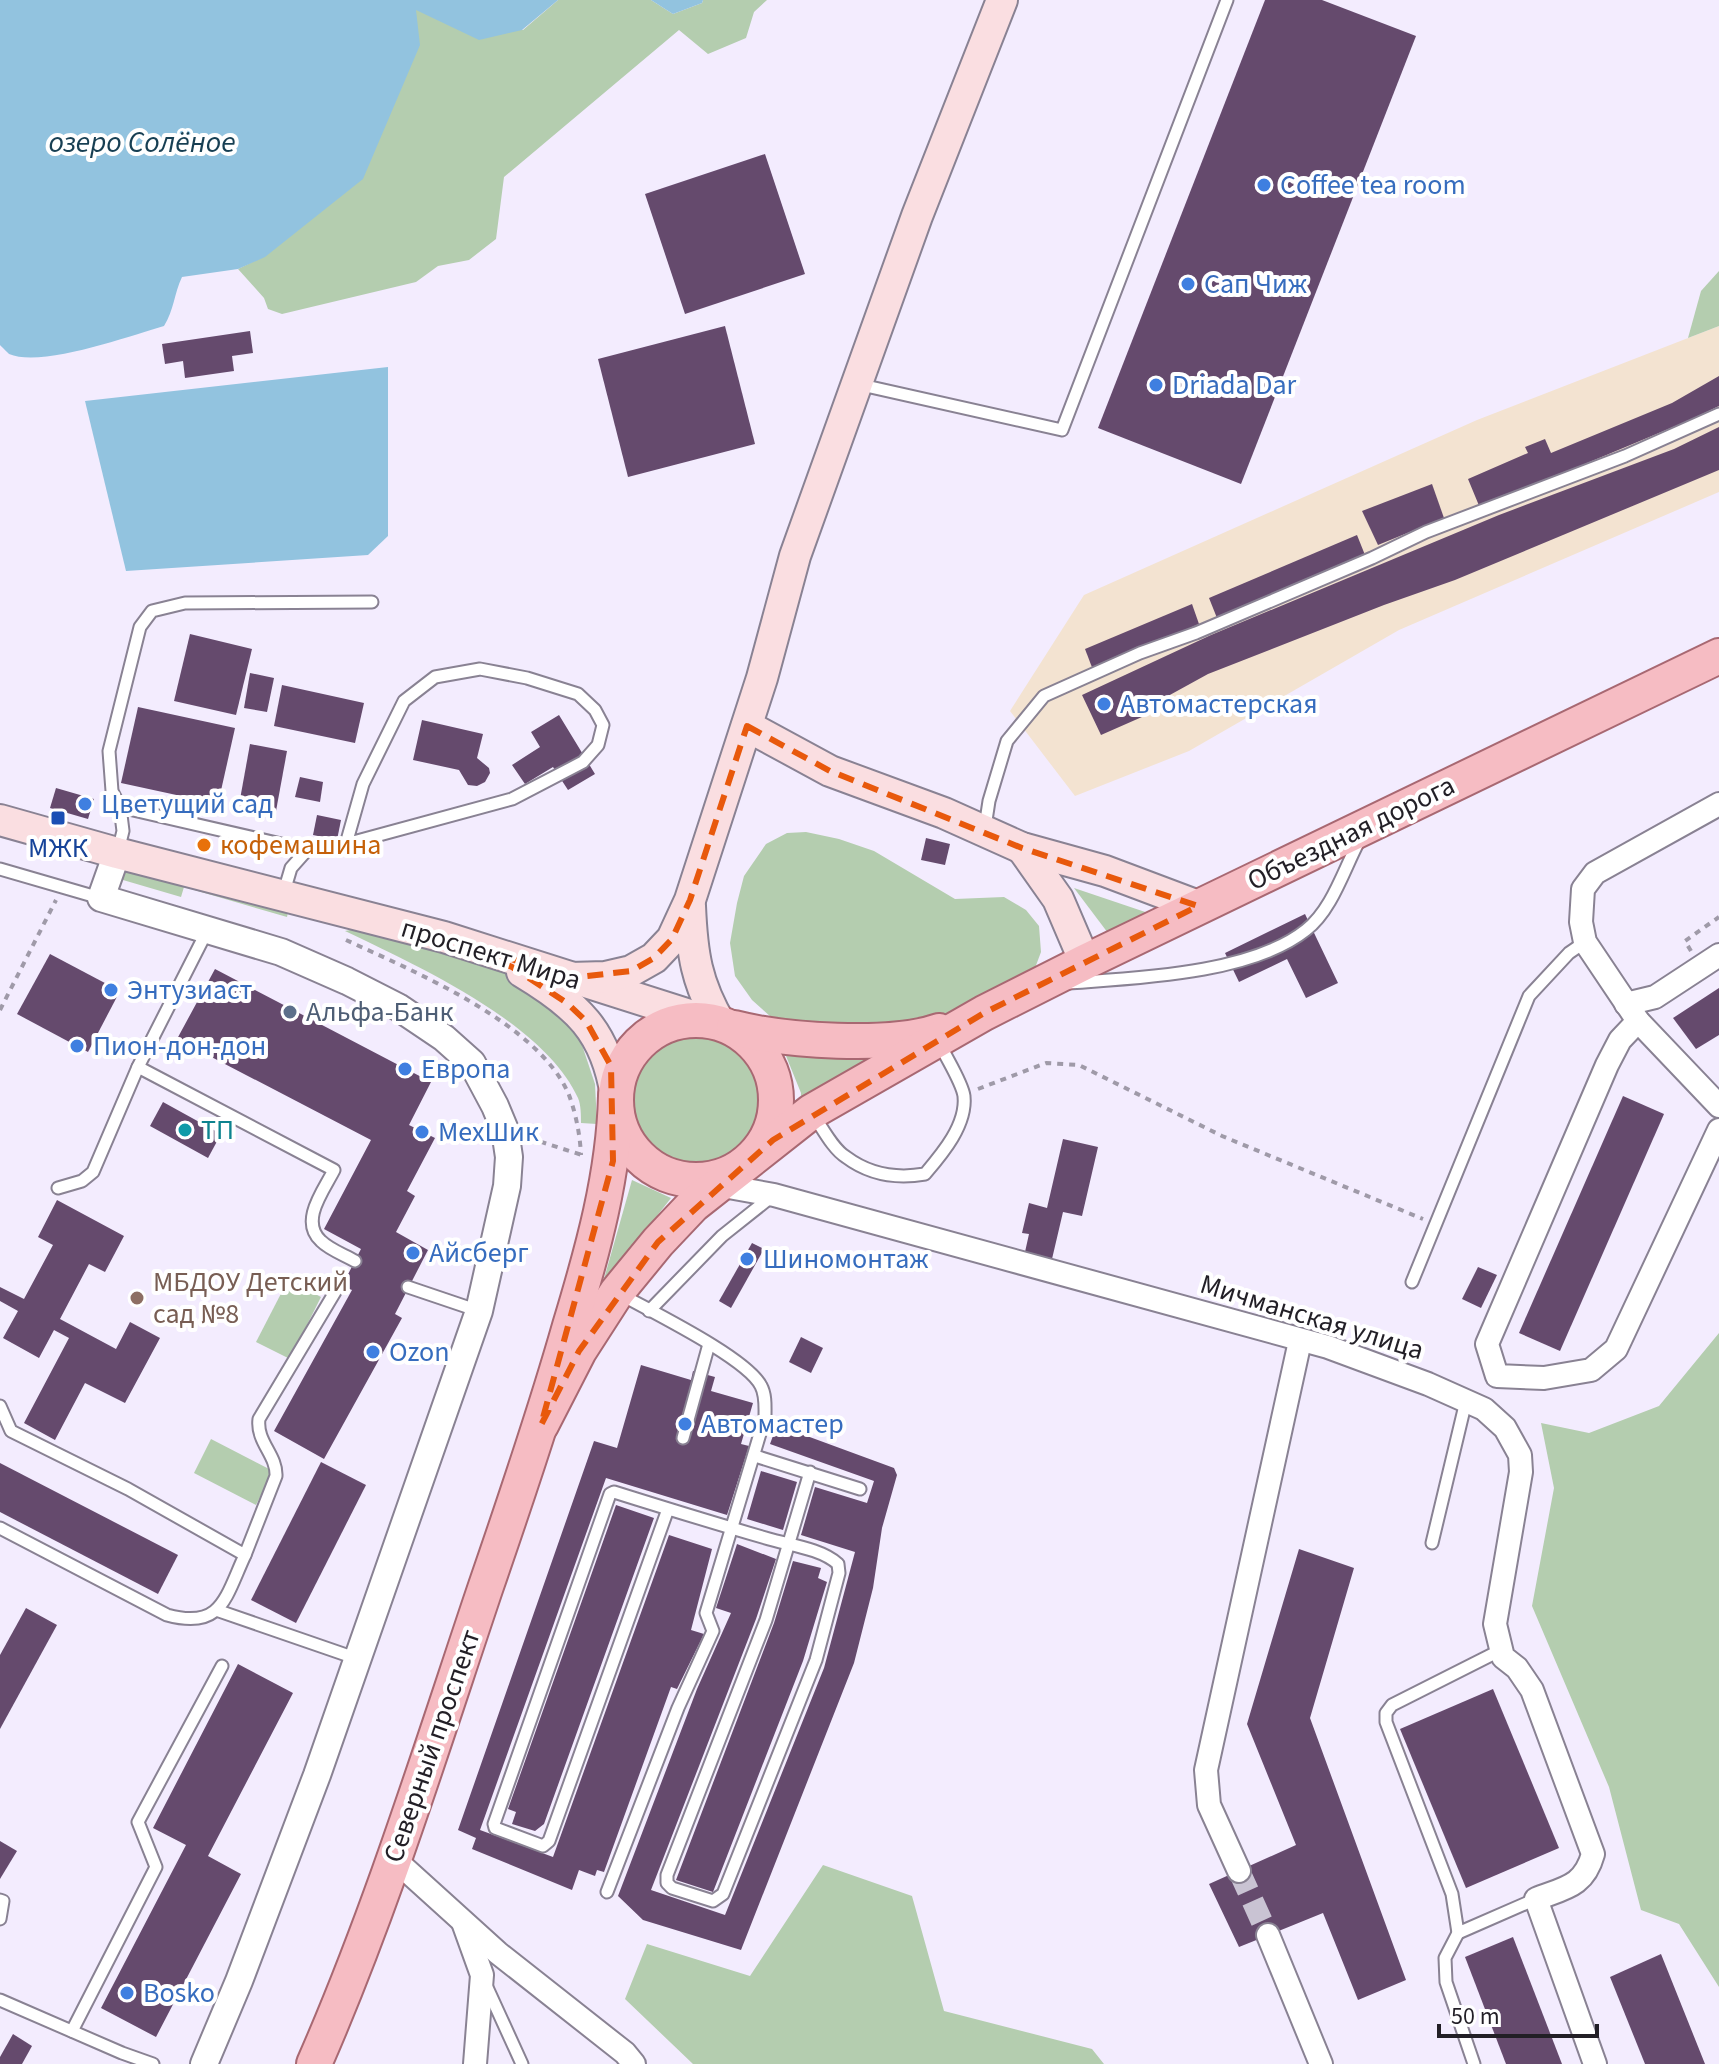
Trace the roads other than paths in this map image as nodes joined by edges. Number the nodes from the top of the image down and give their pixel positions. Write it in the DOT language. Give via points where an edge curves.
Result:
graph roads {
  1 [pos="1002,0"];
  2 [pos="1227,0"];
  3 [pos="856,384"];
  4 [pos="1719,414"];
  5 [pos="372,602"];
  6 [pos="1719,656"];
  7 [pos="747,726"];
  8 [pos="1719,804"];
  9 [pos="120,807"];
  10 [pos="0,820"];
  11 [pos="1367,825"];
  12 [pos="985,829"];
  13 [pos="346,844"];
  14 [pos="1022,848"];
  15 [pos="307,850"];
  16 [pos="117,853"];
  17 [pos="0,869"];
  18 [pos="283,896"];
  19 [pos="101,898"];
  20 [pos="690,900"];
  21 [pos="1198,906"];
  22 [pos="208,929"];
  23 [pos="444,937"];
  24 [pos="1585,942"];
  25 [pos="1719,955"];
  26 [pos="1085,962"];
  27 [pos="570,978"];
  28 [pos="1040,986"];
  29 [pos="984,1013"];
  30 [pos="1632,1013"];
  31 [pos="721,1025"];
  32 [pos="938,1040"];
  33 [pos="138,1067"];
  34 [pos="616,1096"];
  35 [pos="1719,1106"];
  36 [pos="811,1112"];
  37 [pos="1719,1130"];
  38 [pos="749,1160"];
  39 [pos="58,1188"];
  40 [pos="699,1190"];
  41 [pos="774,1195"];
  42 [pos="355,1261"];
  43 [pos="1412,1282"];
  44 [pos="408,1287"];
  45 [pos="335,1292"];
  46 [pos="617,1292"];
  47 [pos="479,1311"];
  48 [pos="649,1311"];
  49 [pos="1300,1341"];
  50 [pos="709,1344"];
  51 [pos="1466,1401"];
  52 [pos="0,1406"];
  53 [pos="541,1425"];
  54 [pos="683,1438"];
  55 [pos="755,1456"];
  56 [pos="810,1472"];
  57 [pos="860,1489"];
  58 [pos="668,1509"];
  59 [pos="0,1528"];
  60 [pos="733,1529"];
  61 [pos="1432,1543"];
  62 [pos="789,1545"];
  63 [pos="245,1555"];
  64 [pos="219,1611"];
  65 [pos="1499,1651"];
  66 [pos="359,1659"];
  67 [pos="222,1666"];
  68 [pos="393,1858"];
  69 [pos="1239,1871"];
  70 [pos="607,1892"];
  71 [pos="1536,1899"];
  72 [pos="0,1900"];
  73 [pos="0,1919"];
  74 [pos="463,1922"];
  75 [pos="1458,1933"];
  76 [pos="1268,1935"];
  77 [pos="482,1975"];
  78 [pos="0,2000"];
  79 [pos="72,2031"];
  80 [pos="153,2064"];
  81 [pos="204,2064"];
  82 [pos="314,2064"];
  83 [pos="475,2064"];
  84 [pos="522,2064"];
  85 [pos="634,2064"];
  86 [pos="1321,2064"];
  87 [pos="1474,2064"];
  88 [pos="1595,2064"];
  1 -- 3 [label="main road"];
  2 -- 3 [label="lane" via="1062,430"];
  3 -- 7 [label="main road" via="795,556"];
  4 -- 12 [label="lane" via="1426,532 1044,696 1007,741"];
  5 -- 9 [label="lane" via="185,603 152,611 140,627 109,751 112,791"];
  6 -- 11 [label="main road, Объездная дорога"];
  7 -- 12 [label="main road" via="830,771"];
  7 -- 20 [label="main road"];
  8 -- 24 [label="street" via="1588,880 1581,922"];
  9 -- 15 [label="lane"];
  9 -- 16 [label="lane" via="123,831"];
  10 -- 16 [label="main road, проспект Мира"];
  11 -- 21 [label="main road, Объездная дорога"];
  11 -- 28 [label="lane" via="1324,910 1306,930 1278,946 1235,963"];
  12 -- 14 [label="main road"];
  13 -- 13 [label="lane" via="512,799 583,762 598,745 603,725 578,694 527,678 480,669 435,677 404,701 363,784"];
  13 -- 15 [label="lane"];
  14 -- 21 [label="main road" via="1105,871"];
  14 -- 26 [label="main road" via="1058,899"];
  15 -- 18 [label="lane" via="291,868"];
  16 -- 18 [label="main road, проспект Мира"];
  16 -- 19 [label="street"];
  17 -- 19 [label="lane"];
  18 -- 23 [label="main road, проспект Мира"];
  19 -- 22 [label="street"];
  20 -- 27 [label="main road" via="672,939 654,958 631,971"];
  20 -- 31 [label="main road" via="696,968"];
  21 -- 26 [label="main road, Объездная дорога"];
  22 -- 33 [label="lane"];
  22 -- 47 [label="street" via="281,952 347,981 398,1007 472,1063 505,1130 509,1157"];
  23 -- 27 [label="main road, проспект Мира"];
  23 -- 34 [label="main road" via="512,967 567,1003 601,1043"];
  24 -- 30 [label="street"];
  24 -- 43 [label="lane" via="1529,996"];
  25 -- 30 [label="street"];
  26 -- 28 [label="main road, Объездная дорога"];
  27 -- 31 [label="main road, проспект Мира"];
  28 -- 29 [label="main road, Объездная дорога"];
  29 -- 31 [label="main road, проспект Мира" via="934,1033 883,1039 791,1038"];
  29 -- 32 [label="main road"];
  30 -- 35 [label="street"];
  30 -- 37 [label="street" via="1487,1344 1497,1376 1544,1378 1591,1370 1616,1349"];
  31 -- 34 [label="main road" via="694,1020 647,1037 626,1061"];
  31 -- 38 [label="main road" via="761,1053 775,1084 772,1125"];
  32 -- 36 [label="main road"];
  32 -- 36 [label="lane" via="964,1094 963,1112 953,1137 925,1174 881,1175 844,1156"];
  33 -- 39 [label="lane" via="93,1172"];
  33 -- 42 [label="lane" via="334,1170 312,1223 319,1241"];
  34 -- 40 [label="main road" via="621,1125 635,1152"];
  34 -- 53 [label="main road" via="613,1161"];
  36 -- 38 [label="main road"];
  38 -- 40 [label="main road"];
  40 -- 41 [label="street, Мичманская улица"];
  40 -- 46 [label="main road"];
  41 -- 48 [label="lane" via="722,1236"];
  41 -- 49 [label="street, Мичманская улица"];
  44 -- 47 [label="lane"];
  45 -- 63 [label="lane" via="259,1419 260,1438 276,1476"];
  46 -- 48 [label="lane"];
  46 -- 53 [label="main road"];
  47 -- 66 [label="street"];
  48 -- 50 [label="lane"];
  49 -- 51 [label="street, Мичманская улица"];
  49 -- 69 [label="street" via="1206,1770 1209,1805"];
  50 -- 54 [label="lane"];
  50 -- 55 [label="lane" via="762,1387 765,1417"];
  51 -- 61 [label="lane"];
  51 -- 65 [label="street, Мичманская улица" via="1505,1428 1520,1455 1495,1624"];
  52 -- 63 [label="lane" via="11,1431"];
  53 -- 68 [label="main road, Северный проспект"];
  55 -- 56 [label="lane"];
  55 -- 60 [label="lane"];
  56 -- 57 [label="lane"];
  56 -- 62 [label="lane"];
  58 -- 58 [label="lane" via="610,1494 495,1828 543,1846 549,1841"];
  58 -- 60 [label="lane"];
  59 -- 64 [label="lane" via="167,1615 201,1620"];
  60 -- 62 [label="lane"];
  60 -- 70 [label="lane" via="706,1613 713,1631"];
  62 -- 62 [label="lane" via="766,1620 667,1875 672,1888 709,1901 723,1894 816,1660 839,1573 831,1557"];
  63 -- 64 [label="lane"];
  64 -- 66 [label="lane"];
  65 -- 71 [label="street" via="1532,1690 1593,1854 1589,1870 1576,1884"];
  65 -- 75 [label="lane" via="1392,1705 1386,1713 1387,1729 1452,1894"];
  66 -- 81 [label="street"];
  67 -- 79 [label="lane" via="138,1822 156,1867"];
  68 -- 74 [label="street"];
  68 -- 82 [label="main road, Северный проспект"];
  71 -- 75 [label="lane"];
  71 -- 88 [label="street"];
  72 -- 73 [label="lane"];
  74 -- 77 [label="street"];
  74 -- 85 [label="street"];
  75 -- 87 [label="lane" via="1445,1958 1446,1982"];
  76 -- 86 [label="street"];
  77 -- 83 [label="street"];
  77 -- 84 [label="lane"];
  78 -- 79 [label="lane"];
  79 -- 80 [label="lane"];
}
